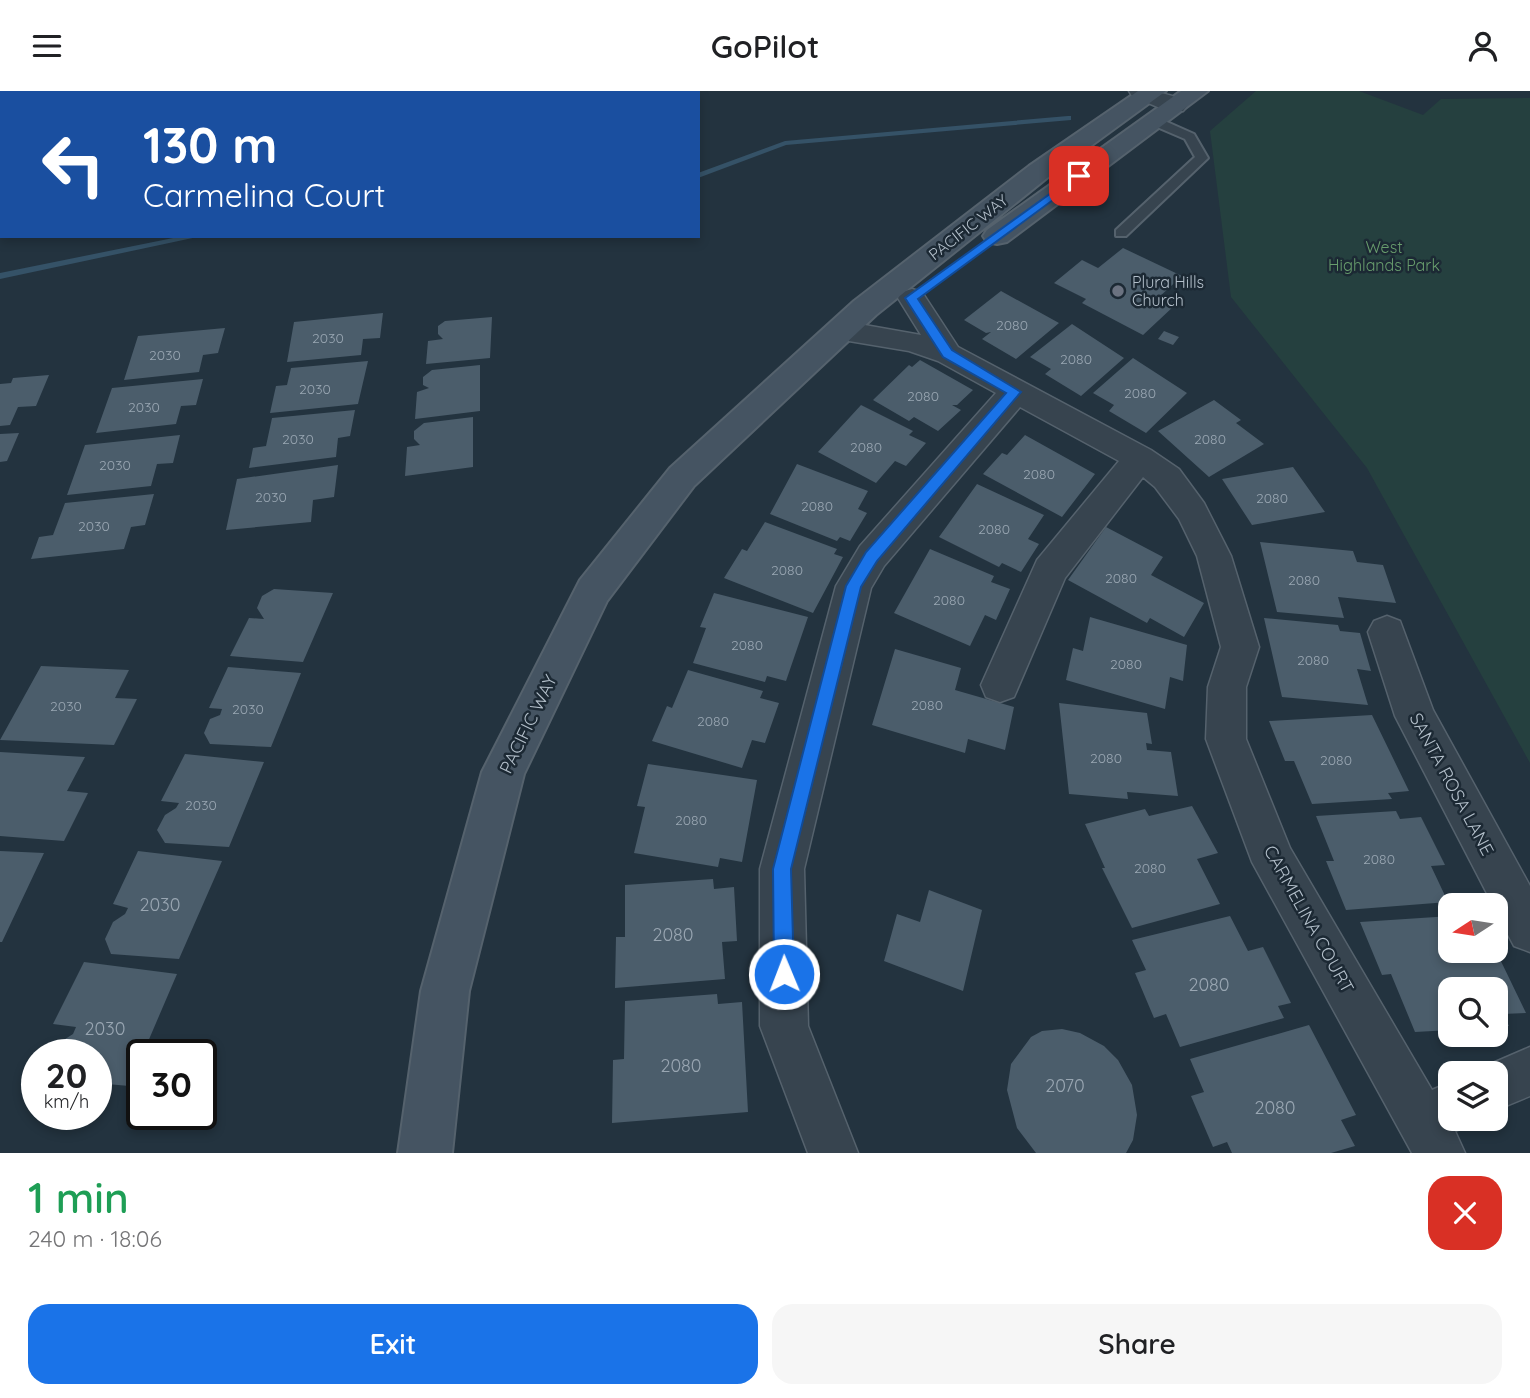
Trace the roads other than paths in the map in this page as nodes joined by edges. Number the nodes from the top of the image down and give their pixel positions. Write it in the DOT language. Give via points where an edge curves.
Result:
graph roads {
  1 [pos="1161,99"];
  2 [pos="1121,233"];
  3 [pos="912,298"];
  4 [pos="859,334"];
  5 [pos="948,353"];
  6 [pos="793,376"];
  7 [pos="1015,392"];
  8 [pos="1140,458"];
  9 [pos="1387,632"];
  10 [pos="1000,685"];
  11 [pos="1530,930"];
  12 [pos="1530,1071"];
  13 [pos="1508,1081"];
  14 [pos="1437,1127"];
  15 [pos="425,1153"];
  16 [pos="833,1153"];
  1 -- 2 [label="lane" via="1202,158"];
  1 -- 3 [label="main road, PACIFIC WAY"];
  1 -- 6 [label="main road, PACIFIC WAY" via="1038,172 865,308"];
  3 -- 4 [label="main road, PACIFIC WAY"];
  3 -- 5 [label="street, CARMELINA COURT"];
  4 -- 5 [label="street, CARMELINA COURT"];
  4 -- 6 [label="main road, PACIFIC WAY"];
  5 -- 7 [label="street, CARMELINA COURT"];
  6 -- 15 [label="main road, PACIFIC WAY" via="682,477 593,591 503,772 444,991"];
  7 -- 8 [label="street, CARMELINA COURT"];
  7 -- 16 [label="street" via="872,557 854,586 782,869 785,1026"];
  8 -- 10 [label="street" via="1050,570"];
  8 -- 14 [label="street, CARMELINA COURT" via="1167,478 1192,512 1214,556 1240,647 1227,687 1226,739 1274,863"];
  9 -- 11 [label="street, SANTA ROSA LANE" via="1415,716"];
  12 -- 13 [label="street"];
}
